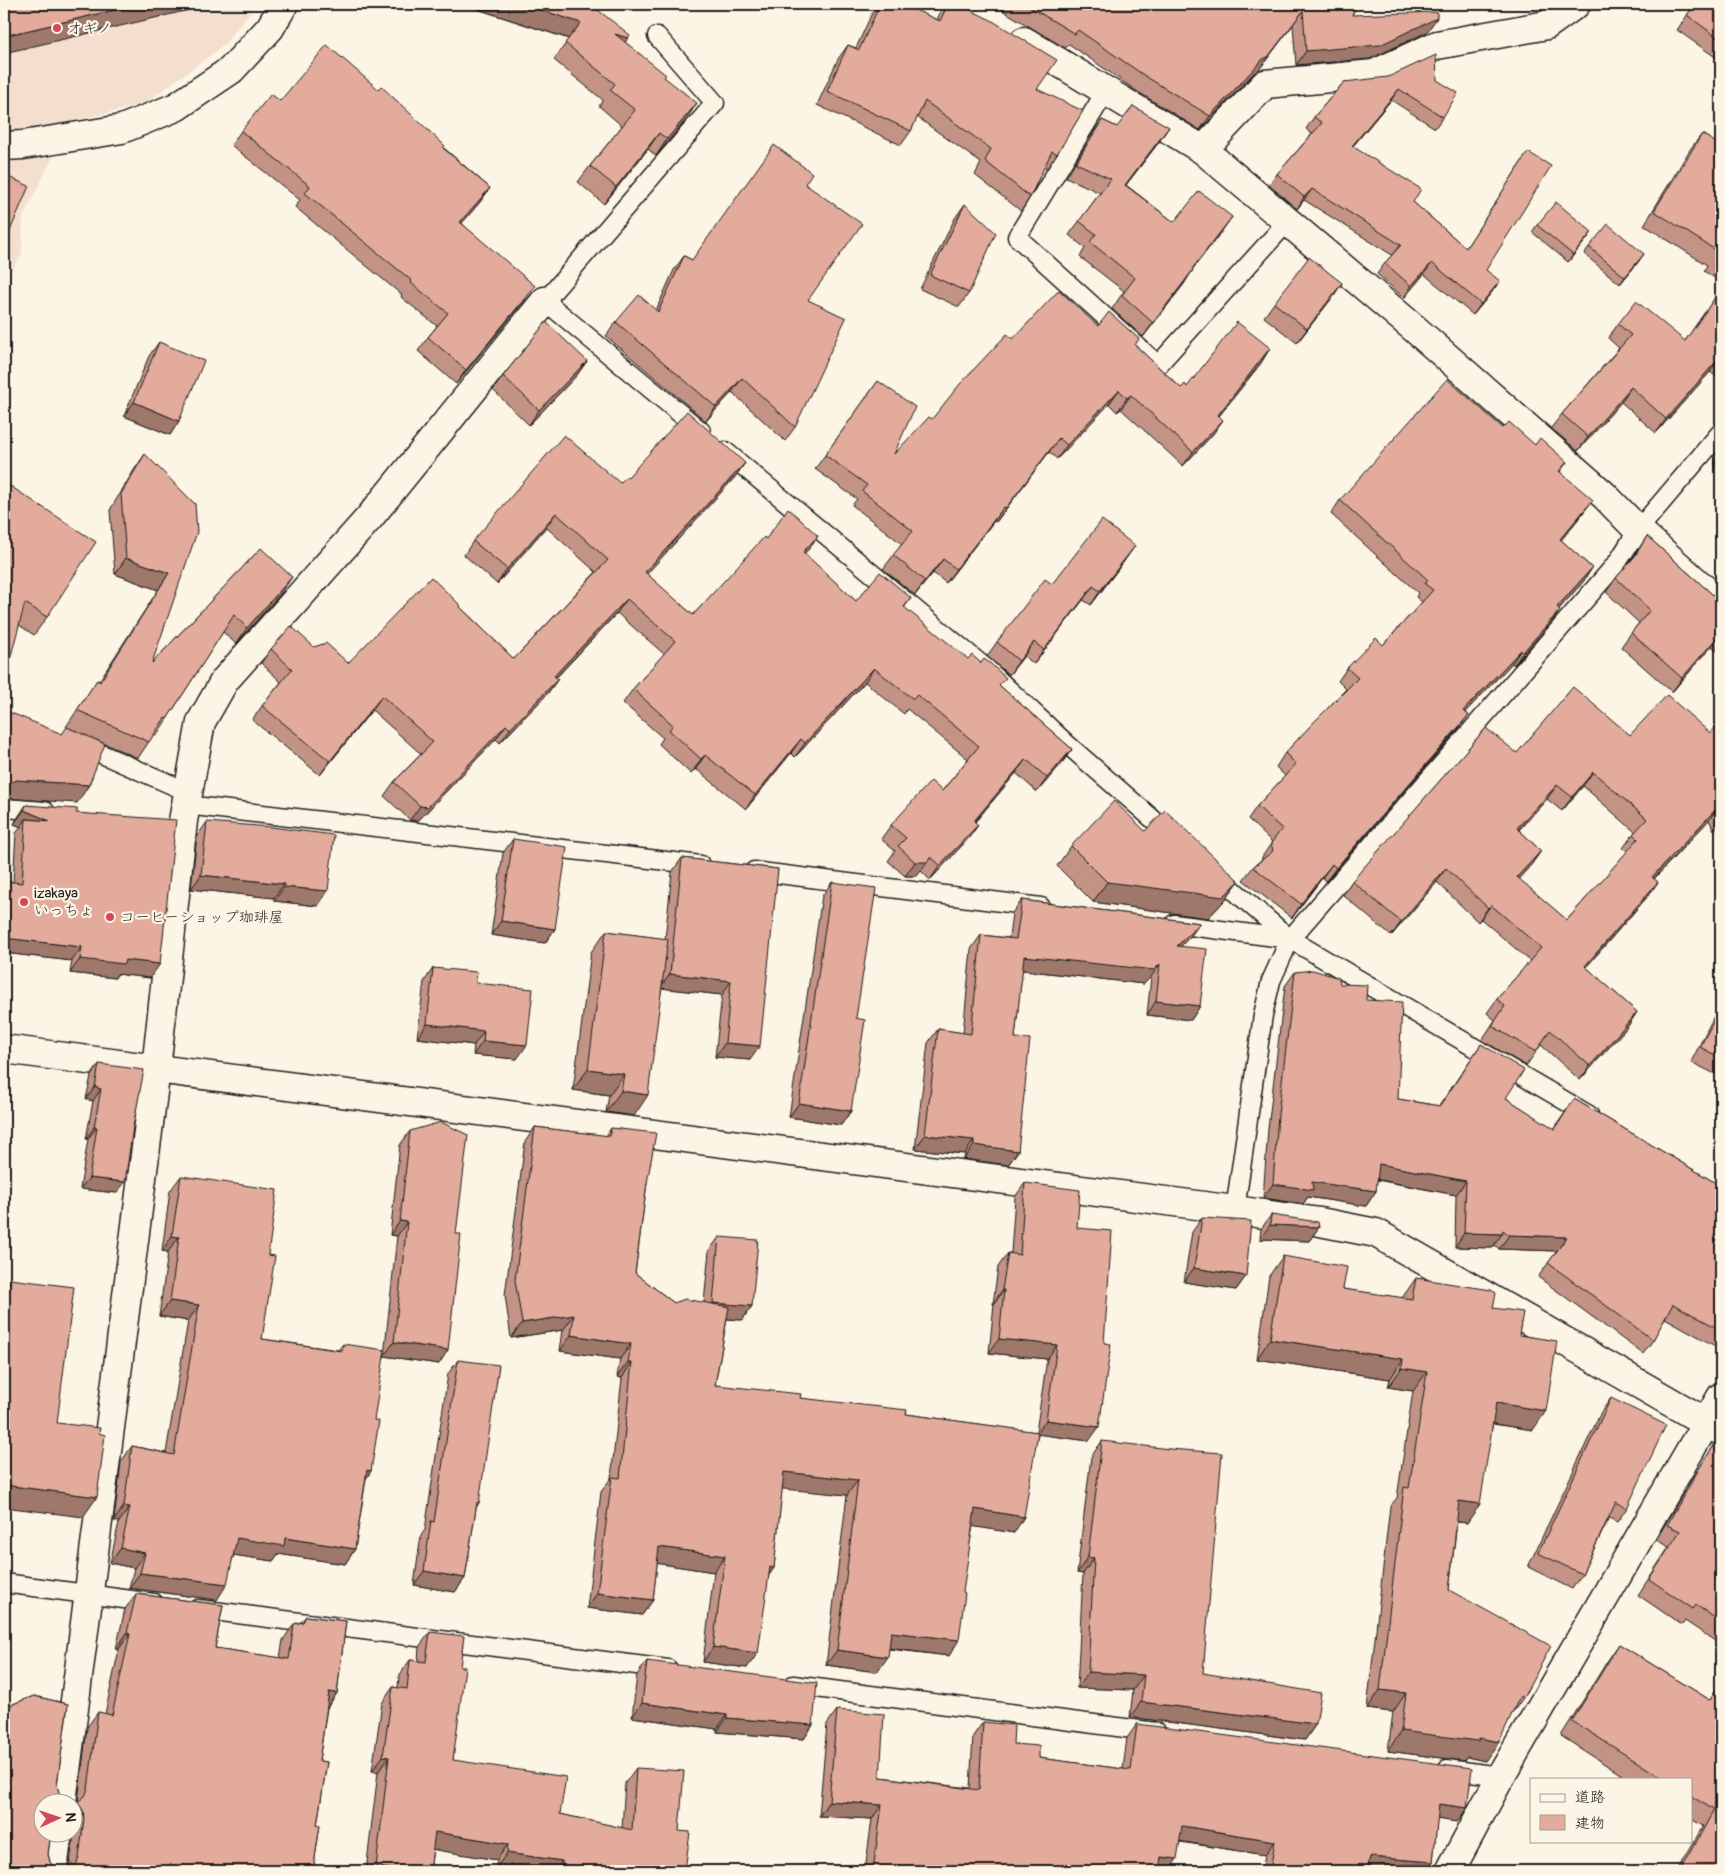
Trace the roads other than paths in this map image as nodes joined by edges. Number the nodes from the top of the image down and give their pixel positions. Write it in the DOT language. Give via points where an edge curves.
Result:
graph roads {
  1 [pos="284,4"];
  2 [pos="1576,4"];
  3 [pos="1006,30"];
  4 [pos="658,36"];
  5 [pos="1106,91"];
  6 [pos="4,146"];
  7 [pos="1203,150"];
  8 [pos="1288,221"];
  9 [pos="545,301"];
  10 [pos="1721,432"];
  11 [pos="1638,530"];
  12 [pos="1721,604"];
  13 [pos="65,738"];
  14 [pos="4,808"];
  15 [pos="180,810"];
  16 [pos="64,813"];
  17 [pos="1186,848"];
  18 [pos="1201,862"];
  19 [pos="716,866"];
  20 [pos="736,869"];
  21 [pos="1062,910"];
  22 [pos="1161,922"];
  23 [pos="1290,939"];
  24 [pos="4,1050"];
  25 [pos="156,1069"];
  26 [pos="1603,1123"];
  27 [pos="1235,1210"];
  28 [pos="1721,1397"];
  29 [pos="1714,1427"];
  30 [pos="4,1583"];
  31 [pos="89,1595"];
  32 [pos="682,1671"];
  33 [pos="780,1683"];
  34 [pos="1175,1734"];
  35 [pos="1432,1767"];
  36 [pos="1501,1776"];
  37 [pos="63,1792"];
  38 [pos="57,1842"];
  39 [pos="53,1871"];
  40 [pos="1450,1871"];
  1 -- 6 [label="street" via="270,28 231,70 176,107 122,129"];
  2 -- 7 [label="street" via="1547,25 1437,45 1374,74 1264,84"];
  3 -- 5 [label="street"];
  4 -- 9 [label="lane" via="715,103"];
  5 -- 7 [label="street"];
  5 -- 8 [label="lane" via="1017,237 1158,365"];
  7 -- 8 [label="street"];
  8 -- 11 [label="street" via="1605,496"];
  9 -- 15 [label="street" via="370,517 225,680 201,722"];
  9 -- 17 [label="lane" via="988,670"];
  10 -- 11 [label="lane"];
  11 -- 12 [label="street"];
  11 -- 23 [label="lane" via="1617,563"];
  13 -- 15 [label="lane"];
  14 -- 16 [label="lane"];
  15 -- 19 [label="lane"];
  15 -- 25 [label="street"];
  18 -- 23 [label="lane"];
  20 -- 21 [label="lane"];
  22 -- 23 [label="lane"];
  23 -- 26 [label="lane"];
  23 -- 27 [label="lane" via="1271,981 1263,1015"];
  24 -- 25 [label="street"];
  25 -- 27 [label="street"];
  25 -- 31 [label="street"];
  27 -- 29 [label="street" via="1376,1233"];
  28 -- 29 [label="street"];
  29 -- 36 [label="street"];
  30 -- 31 [label="lane"];
  31 -- 32 [label="lane"];
  31 -- 37 [label="street"];
  33 -- 34 [label="lane"];
  35 -- 36 [label="lane"];
  36 -- 40 [label="street"];
  38 -- 39 [label="street"];
}
